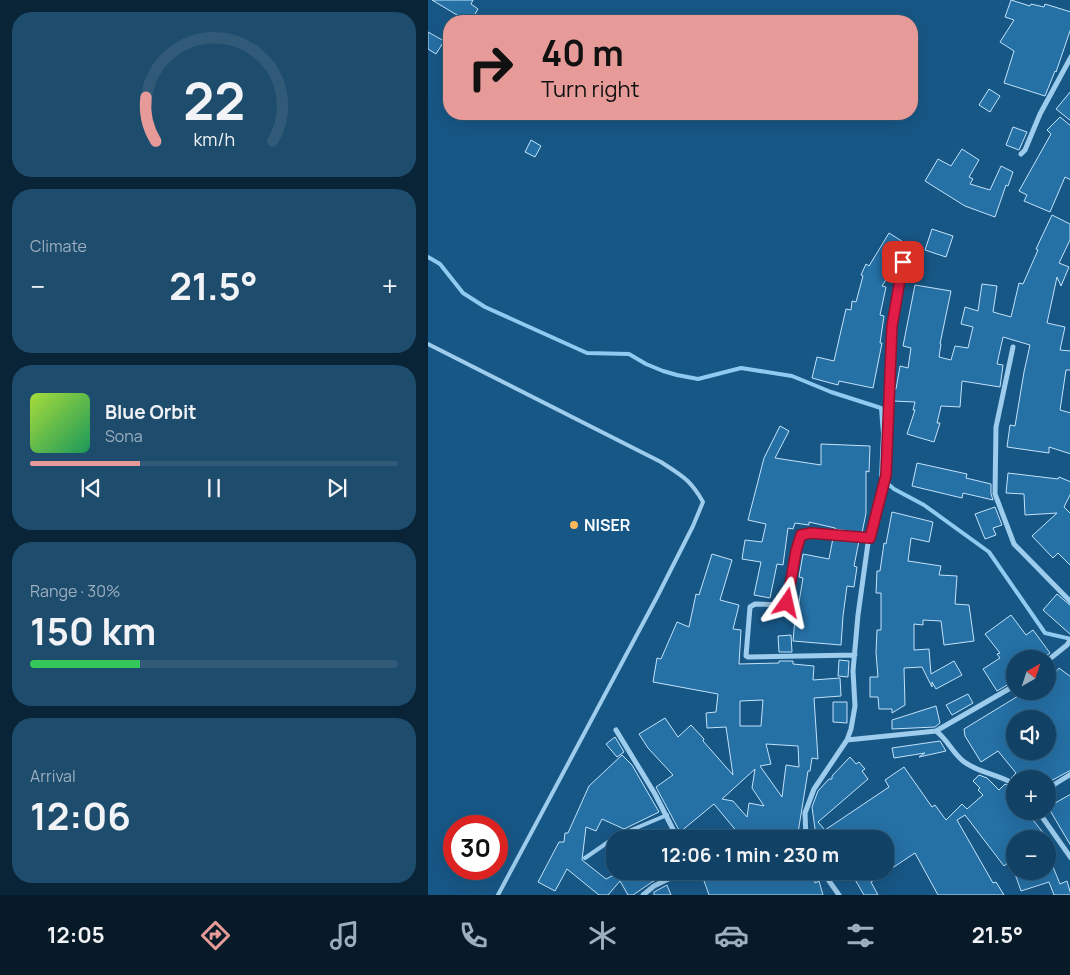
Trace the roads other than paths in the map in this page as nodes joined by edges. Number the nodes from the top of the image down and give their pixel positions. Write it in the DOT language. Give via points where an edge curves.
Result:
graph roads {
  1 [pos="1070,57"];
  2 [pos="1021,154"];
  3 [pos="903,262"];
  4 [pos="428,344"];
  5 [pos="1013,347"];
  6 [pos="870,538"];
  7 [pos="1070,602"];
  8 [pos="1070,639"];
  9 [pos="1056,653"];
  10 [pos="855,655"];
  11 [pos="1006,691"];
  12 [pos="616,730"];
  13 [pos="936,731"];
  14 [pos="847,740"];
  15 [pos="1070,774"];
  16 [pos="1006,779"];
  17 [pos="1056,783"];
  18 [pos="667,815"];
  19 [pos="1044,820"];
  20 [pos="674,830"];
  21 [pos="806,830"];
  22 [pos="585,858"];
  23 [pos="1070,858"];
  24 [pos="666,880"];
  25 [pos="828,880"];
  26 [pos="498,895"];
  27 [pos="643,895"];
  28 [pos="839,895"];
  1 -- 2 [label="street"];
  3 -- 6 [label="street" via="892,326 886,475"];
  4 -- 26 [label="lane" via="661,462 689,480 703,502"];
  5 -- 7 [label="street" via="996,427 995,494 1014,544"];
  6 -- 10 [label="street"];
  6 -- 10 [label="street" via="801,535 787,603 750,607 748,658"];
  8 -- 9 [label="street"];
  10 -- 14 [label="street" via="855,706"];
  11 -- 13 [label="street"];
  12 -- 18 [label="street"];
  13 -- 14 [label="street"];
  13 -- 16 [label="street" via="962,760 974,768"];
  14 -- 21 [label="street" via="814,789 805,813"];
  15 -- 17 [label="street"];
  18 -- 20 [label="street"];
  18 -- 22 [label="lane" via="617,836"];
  19 -- 23 [label="street"];
  24 -- 27 [label="street"];
  25 -- 28 [label="street"];
}
